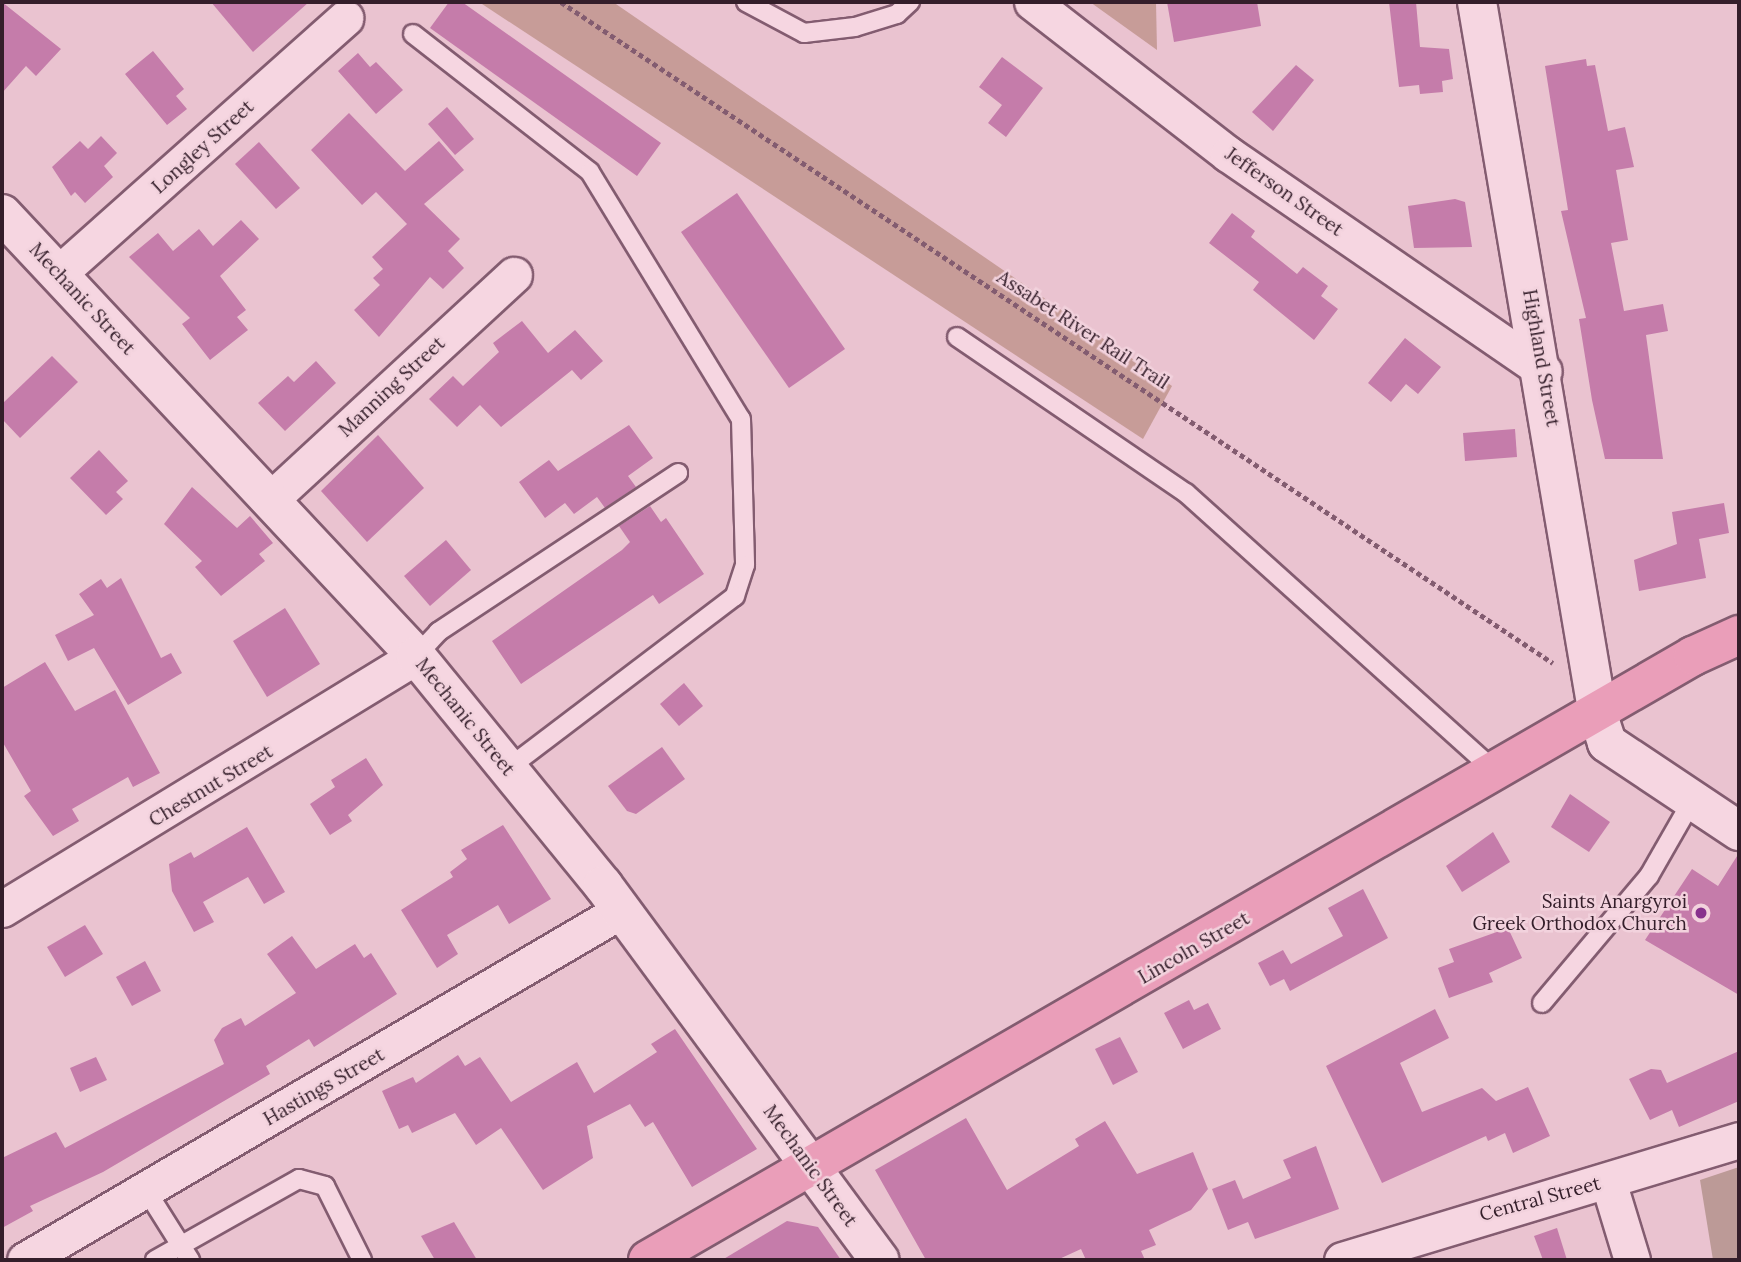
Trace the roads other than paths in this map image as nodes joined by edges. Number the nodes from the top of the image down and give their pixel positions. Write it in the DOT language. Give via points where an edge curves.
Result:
graph roads {
  1 [pos="746,2"];
  2 [pos="910,2"];
  3 [pos="1032,2"];
  4 [pos="1477,2"];
  5 [pos="348,10"];
  6 [pos="413,34"];
  7 [pos="2,214"];
  8 [pos="58,274"];
  9 [pos="514,275"];
  10 [pos="957,337"];
  11 [pos="1544,371"];
  12 [pos="678,473"];
  13 [pos="270,500"];
  14 [pos="1739,635"];
  15 [pos="416,656"];
  16 [pos="1598,715"];
  17 [pos="506,769"];
  18 [pos="1496,772"];
  19 [pos="1692,801"];
  20 [pos="1739,831"];
  21 [pos="5,899"];
  22 [pos="622,910"];
  23 [pos="1542,1003"];
  24 [pos="1739,1140"];
  25 [pos="813,1170"];
  26 [pos="1608,1181"];
  27 [pos="146,1190"];
  28 [pos="185,1253"];
  29 [pos="25,1260"];
  30 [pos="156,1260"];
  31 [pos="362,1260"];
  32 [pos="648,1260"];
  33 [pos="879,1260"];
  34 [pos="1342,1260"];
  35 [pos="1632,1260"];
  1 -- 2 [label="lane" via="804,33 855,27 897,14"];
  3 -- 11 [label="street, Jefferson Street" via="1228,154"];
  4 -- 11 [label="street, Highland Street"];
  5 -- 8 [label="street, Longley Street"];
  6 -- 17 [label="lane" via="590,172 741,419 745,565 735,596"];
  7 -- 8 [label="street, Mechanic Street"];
  8 -- 13 [label="street, Mechanic Street"];
  9 -- 13 [label="street, Manning Street"];
  10 -- 18 [label="lane" via="1185,493"];
  11 -- 16 [label="street, Highland Street"];
  12 -- 15 [label="lane" via="438,632"];
  13 -- 15 [label="street, Mechanic Street"];
  14 -- 16 [label="main road, Lincoln Street" via="1693,656"];
  15 -- 17 [label="street, Mechanic Street"];
  15 -- 21 [label="street, Chestnut Street"];
  16 -- 18 [label="main road, Lincoln Street"];
  16 -- 19 [label="street, Highland Street" via="1607,743"];
  17 -- 22 [label="street, Mechanic Street"];
  18 -- 25 [label="main road, Lincoln Street"];
  19 -- 20 [label="street, Highland Street"];
  19 -- 23 [label="lane" via="1648,876"];
  22 -- 25 [label="street, Mechanic Street"];
  22 -- 27 [label="street, Hastings Street"];
  24 -- 26 [label="street, Central Street"];
  25 -- 32 [label="main road, Lincoln Street"];
  25 -- 33 [label="street, Mechanic Street"];
  26 -- 34 [label="street, Central Street"];
  26 -- 35 [label="street"];
  27 -- 28 [label="lane"];
  27 -- 29 [label="street, Hastings Street"];
  28 -- 30 [label="lane"];
  28 -- 31 [label="lane" via="299,1179 325,1186"];
}
